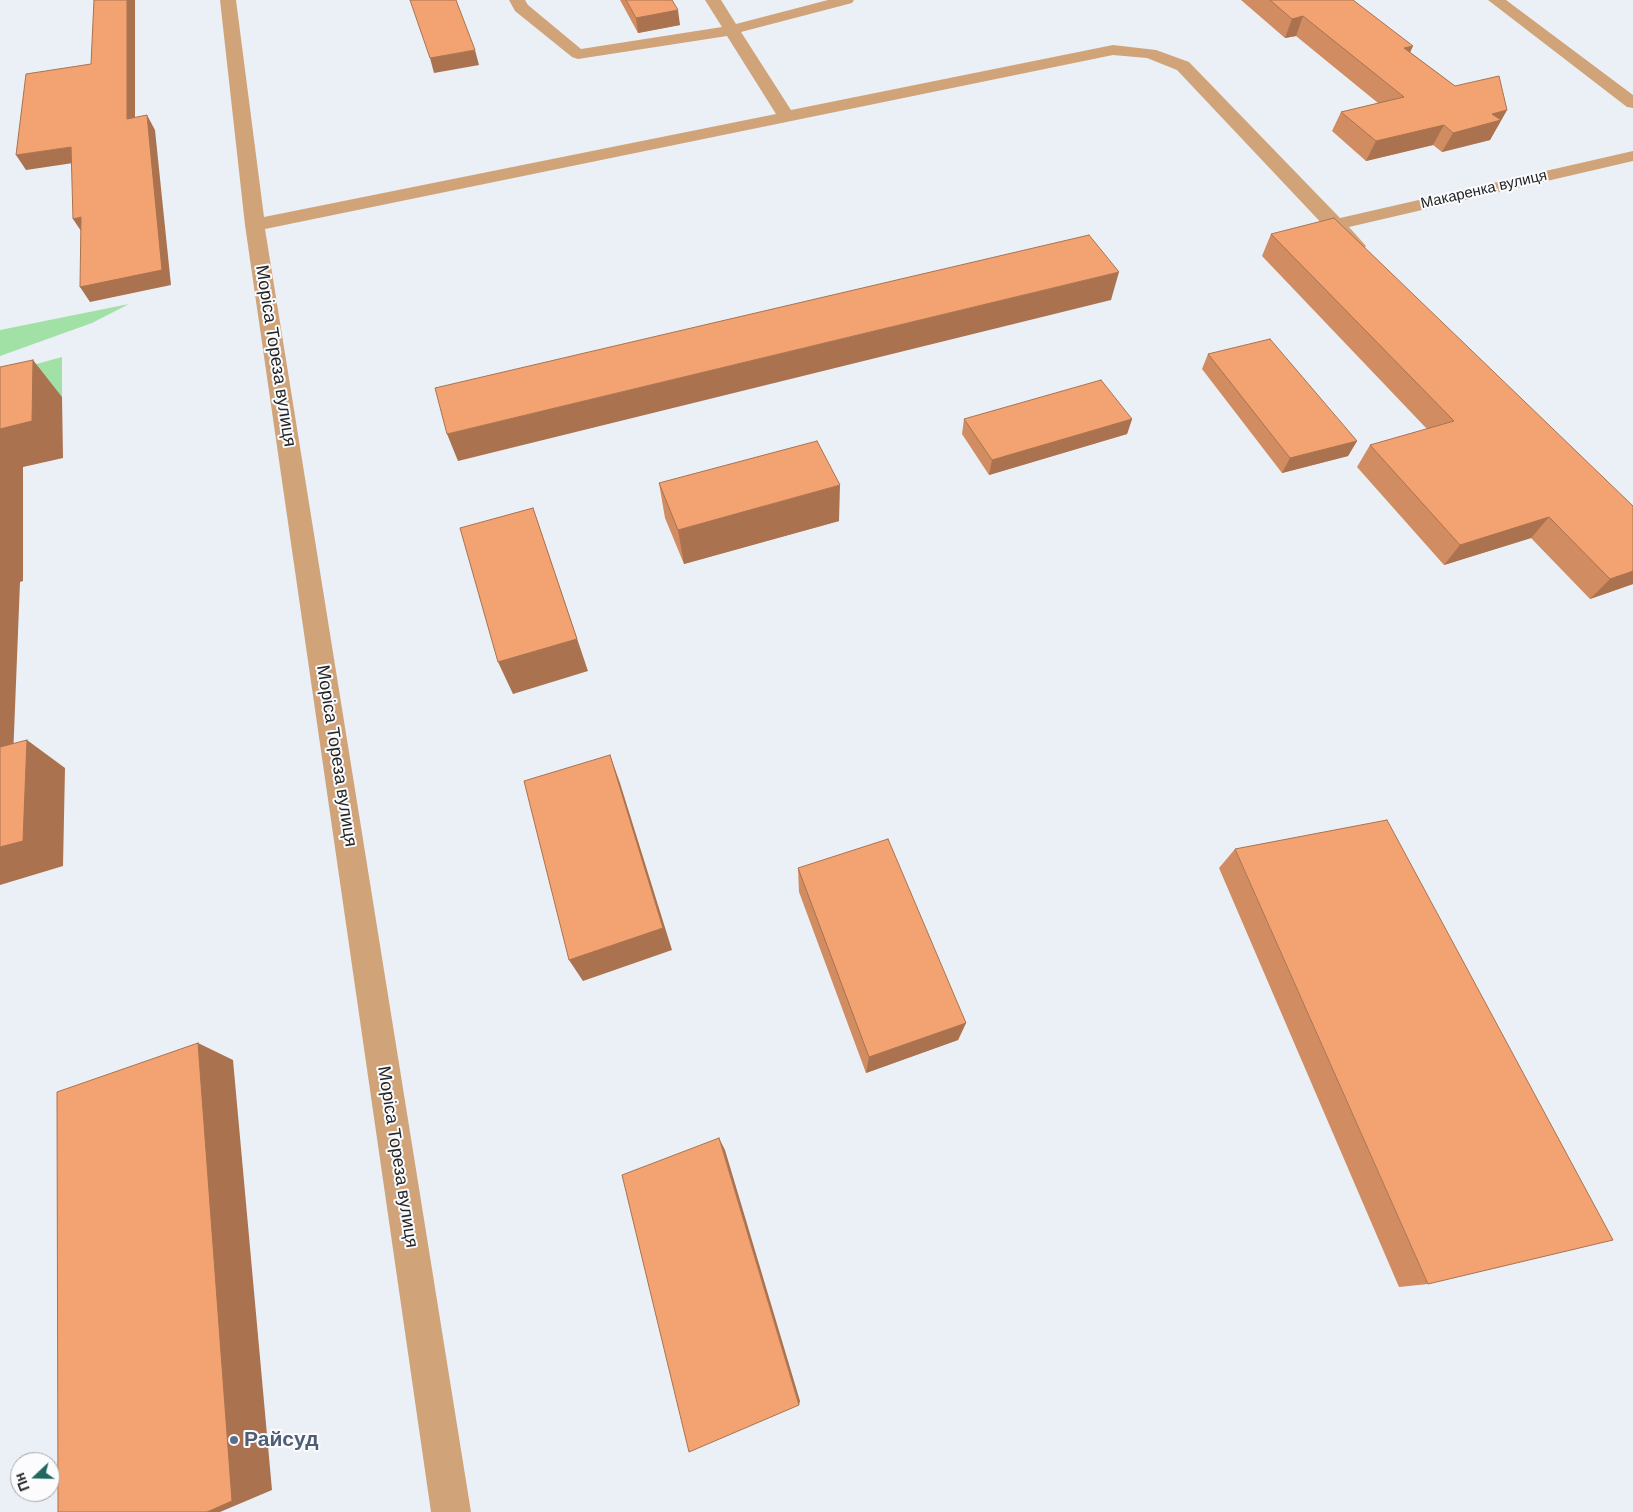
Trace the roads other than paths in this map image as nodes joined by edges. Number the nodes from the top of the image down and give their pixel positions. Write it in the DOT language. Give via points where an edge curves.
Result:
graph roads {
  1 [pos="228,0"];
  2 [pos="517,0"];
  3 [pos="713,0"];
  4 [pos="846,0"];
  5 [pos="1496,0"];
  6 [pos="732,30"];
  7 [pos="1633,103"];
  8 [pos="786,116"];
  9 [pos="1633,156"];
  10 [pos="255,225"];
  11 [pos="1334,225"];
  12 [pos="1370,260"];
  13 [pos="451,1512"];
  1 -- 10 [label="street, Моріса Тореза вулиця"];
  2 -- 6 [label="street" via="521,8 578,54"];
  3 -- 6 [label="street"];
  4 -- 6 [label="street"];
  5 -- 7 [label="street"];
  6 -- 8 [label="street"];
  8 -- 10 [label="street"];
  8 -- 11 [label="street" via="1113,50 1150,53 1183,66"];
  9 -- 11 [label="street, Макаренка вулиця"];
  10 -- 13 [label="street, Моріса Тореза вулиця"];
  11 -- 12 [label="street"];
}
